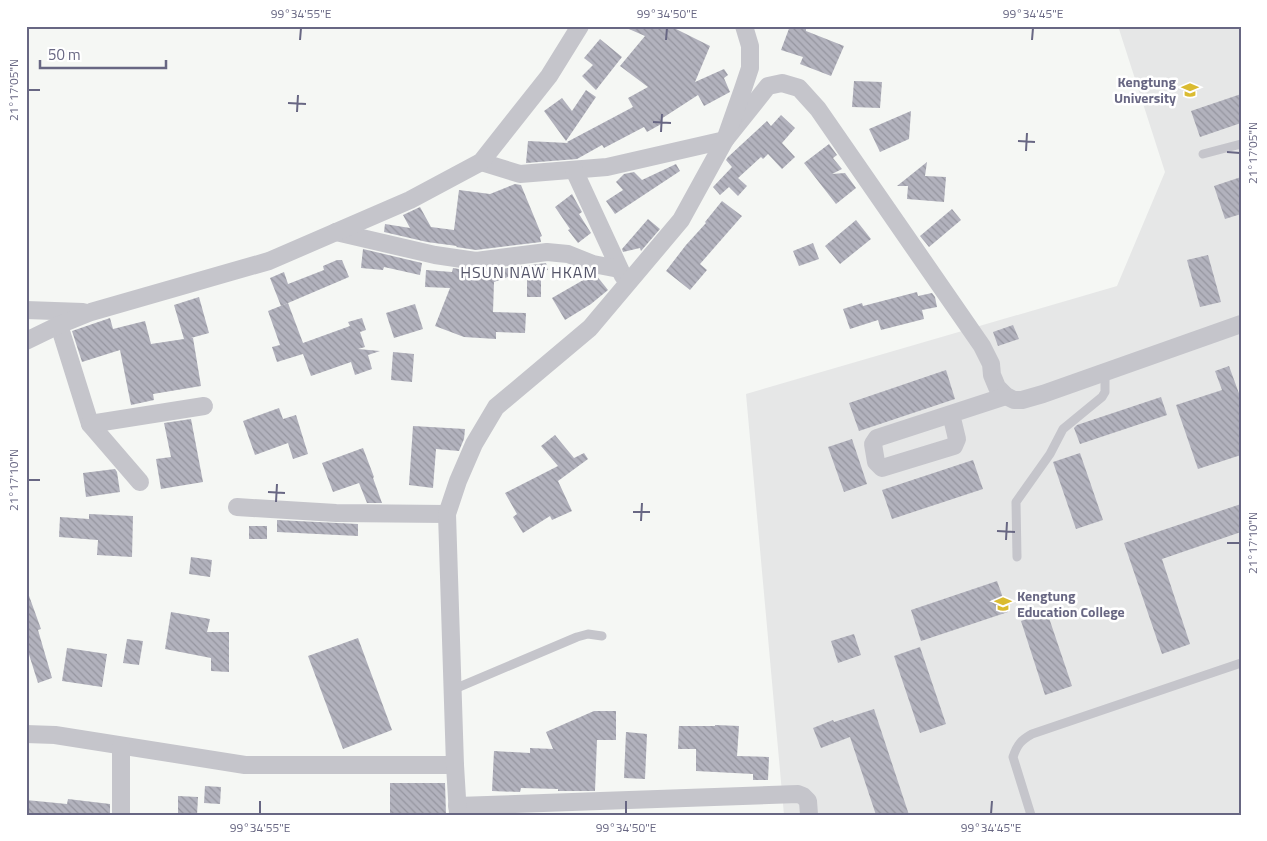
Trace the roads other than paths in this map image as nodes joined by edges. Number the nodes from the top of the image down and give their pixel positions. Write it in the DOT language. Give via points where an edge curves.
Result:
graph roads {
  1 [pos="580,26"];
  2 [pos="744,26"];
  3 [pos="725,140"];
  4 [pos="1241,144"];
  5 [pos="1202,154"];
  6 [pos="481,162"];
  7 [pos="574,170"];
  8 [pos="336,232"];
  9 [pos="619,269"];
  10 [pos="627,285"];
  11 [pos="26,310"];
  12 [pos="91,312"];
  13 [pos="1241,324"];
  14 [pos="59,325"];
  15 [pos="26,341"];
  16 [pos="1105,372"];
  17 [pos="1006,396"];
  18 [pos="204,406"];
  19 [pos="951,414"];
  20 [pos="90,424"];
  21 [pos="140,482"];
  22 [pos="236,507"];
  23 [pos="447,514"];
  24 [pos="1017,557"];
  25 [pos="602,636"];
  26 [pos="1241,663"];
  27 [pos="452,690"];
  28 [pos="26,734"];
  29 [pos="121,746"];
  30 [pos="454,765"];
  31 [pos="458,811"];
  32 [pos="120,815"];
  33 [pos="809,815"];
  34 [pos="1032,815"];
  1 -- 6 [label="street" via="549,76"];
  2 -- 3 [label="street" via="750,46 750,68"];
  3 -- 7 [label="street" via="608,167"];
  3 -- 10 [label="street" via="681,220"];
  3 -- 17 [label="street" via="768,86 782,83 799,88 818,109 942,285 982,346 991,364 996,387"];
  4 -- 5 [label="lane"];
  6 -- 7 [label="street" via="520,174"];
  6 -- 8 [label="street" via="410,200"];
  7 -- 9 [label="street"];
  8 -- 9 [label="street" via="476,261 554,253"];
  8 -- 12 [label="street" via="269,261"];
  9 -- 10 [label="street"];
  10 -- 23 [label="street" via="590,328 496,407 474,444"];
  11 -- 12 [label="street"];
  12 -- 14 [label="street"];
  13 -- 16 [label="street"];
  14 -- 15 [label="street"];
  14 -- 20 [label="street"];
  16 -- 17 [label="street" via="1022,400"];
  16 -- 24 [label="lane" via="1102,397 1062,429 1050,454 1016,502"];
  17 -- 19 [label="street"];
  18 -- 20 [label="street"];
  19 -- 19 [label="street" via="877,438 873,444 876,462 882,468 954,446 957,439"];
  20 -- 21 [label="street"];
  22 -- 23 [label="street" via="336,513"];
  23 -- 27 [label="street"];
  25 -- 27 [label="lane" via="588,634 576,637"];
  26 -- 34 [label="lane" via="1032,734 1021,741 1013,757"];
  27 -- 30 [label="street"];
  28 -- 29 [label="street" via="55,735"];
  29 -- 30 [label="street" via="245,765"];
  29 -- 32 [label="street"];
  30 -- 31 [label="street"];
  31 -- 33 [label="street" via="798,794 808,801"];
}
